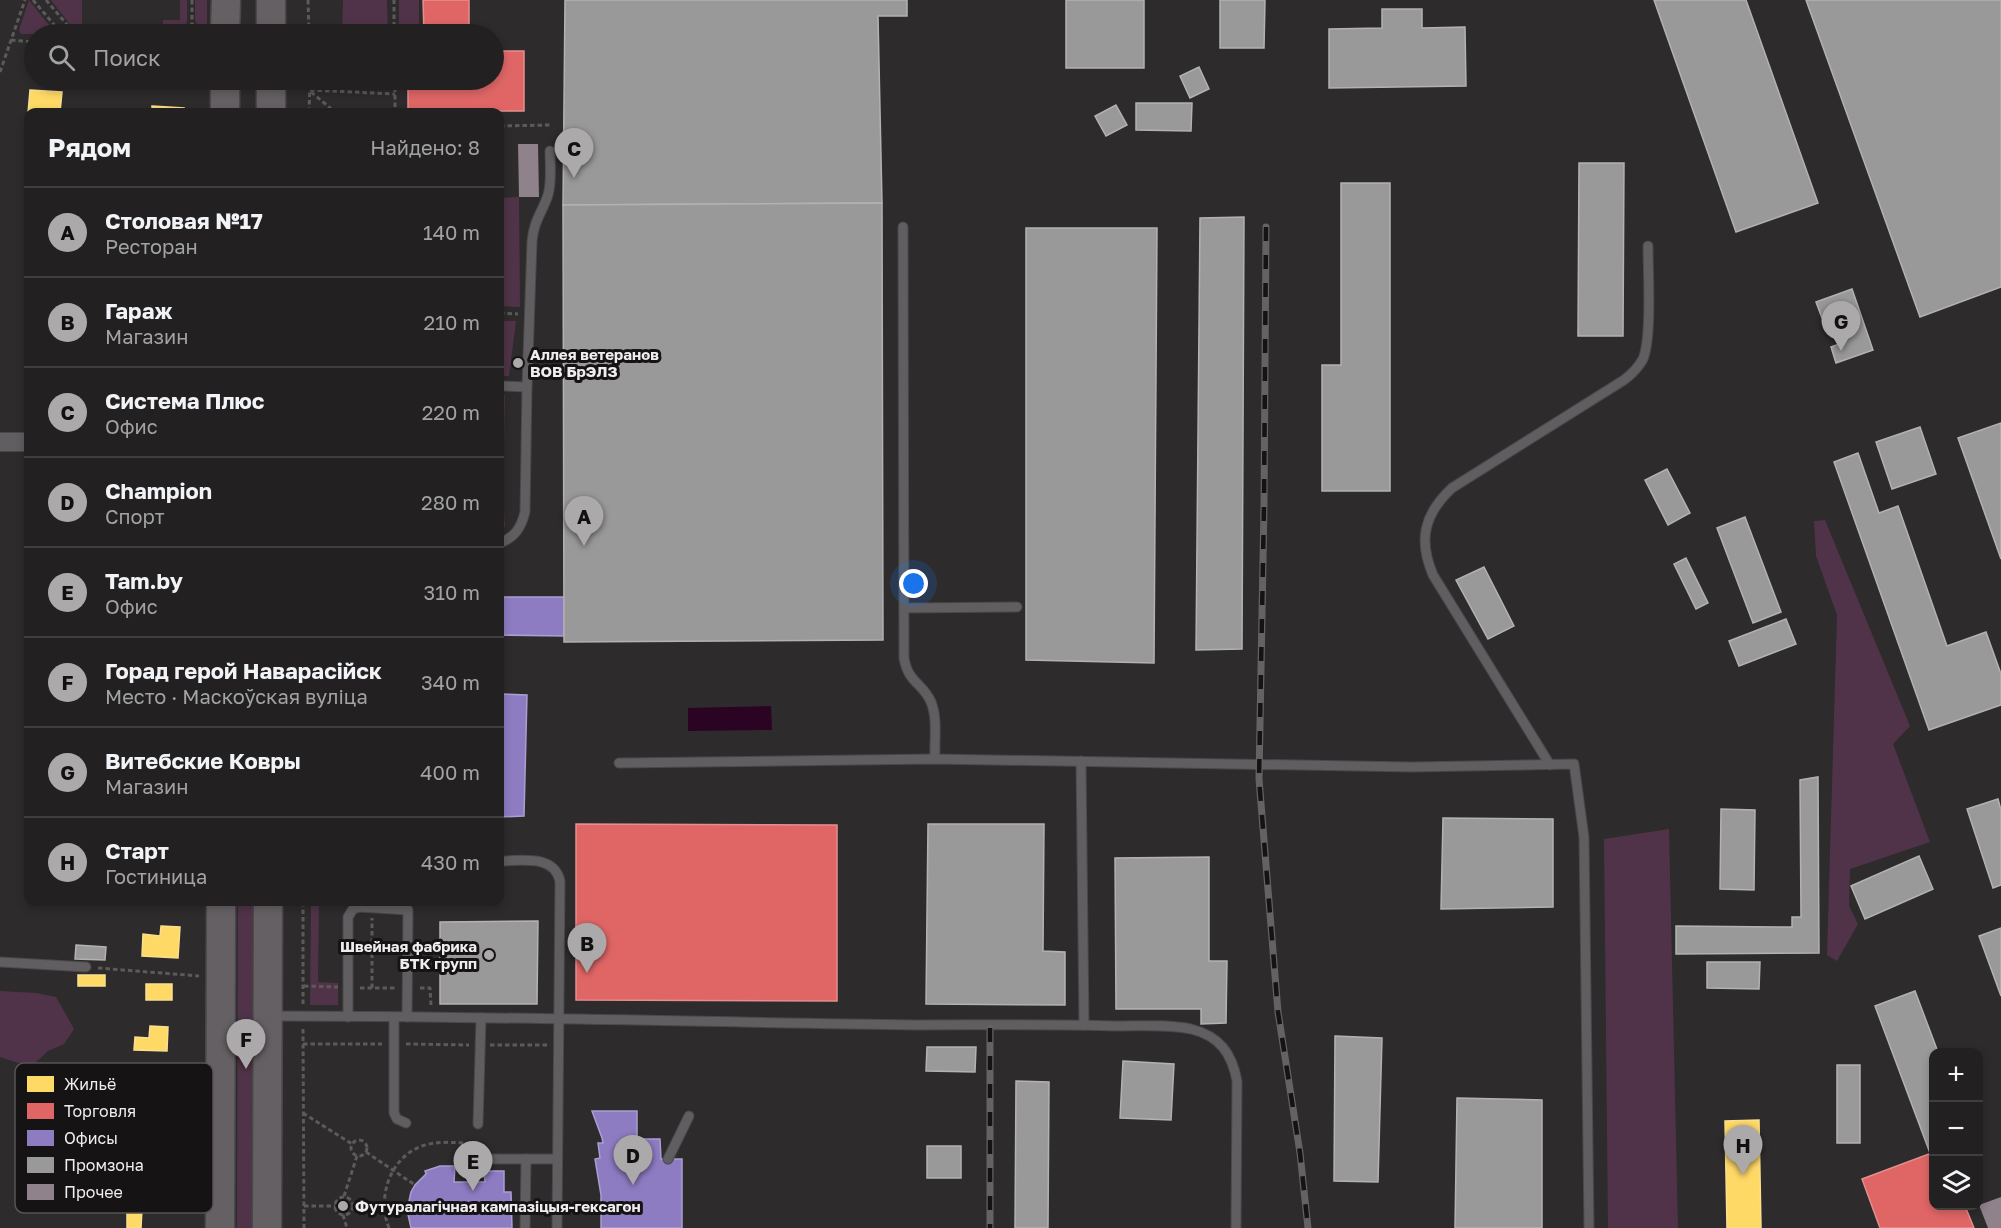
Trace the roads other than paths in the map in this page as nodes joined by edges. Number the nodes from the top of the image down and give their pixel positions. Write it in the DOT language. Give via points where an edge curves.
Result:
graph roads {
  1 [pos="226,0"];
  2 [pos="271,0"];
  3 [pos="225,24"];
  4 [pos="271,24"];
  5 [pos="225,90"];
  6 [pos="271,90"];
  7 [pos="225,108"];
  8 [pos="271,108"];
  9 [pos="550,151"];
  10 [pos="903,227"];
  11 [pos="1648,246"];
  12 [pos="504,386"];
  13 [pos="527,387"];
  14 [pos="0,442"];
  15 [pos="24,442"];
  16 [pos="504,541"];
  17 [pos="1017,607"];
  18 [pos="904,608"];
  19 [pos="934,759"];
  20 [pos="1081,761"];
  21 [pos="619,763"];
  22 [pos="1550,765"];
  23 [pos="504,861"];
  24 [pos="221,906"];
  25 [pos="268,906"];
  26 [pos="408,906"];
  27 [pos="0,962"];
  28 [pos="86,967"];
  29 [pos="268,1016"];
  30 [pos="348,1017"];
  31 [pos="394,1017"];
  32 [pos="407,1017"];
  33 [pos="481,1018"];
  34 [pos="560,1018"];
  35 [pos="1084,1025"];
  36 [pos="689,1116"];
  37 [pos="406,1123"];
  38 [pos="478,1124"];
  39 [pos="480,1159"];
  40 [pos="526,1159"];
  41 [pos="668,1159"];
  42 [pos="557,1160"];
  43 [pos="220,1228"];
  44 [pos="267,1228"];
  45 [pos="525,1228"];
  46 [pos="557,1228"];
  47 [pos="1236,1228"];
  48 [pos="1590,1228"];
  1 -- 3 [label="main road"];
  2 -- 4 [label="main road"];
  5 -- 7 [label="main road"];
  6 -- 8 [label="main road"];
  9 -- 13 [label="lane" via="550,188 532,234"];
  10 -- 18 [label="lane"];
  11 -- 22 [label="lane" via="1647,339 1639,366 1624,380 1452,488 1441,498 1427,523 1425,552 1433,575"];
  12 -- 13 [label="lane"];
  13 -- 16 [label="lane" via="525,512 519,529"];
  14 -- 15 [label="street"];
  17 -- 18 [label="lane"];
  18 -- 19 [label="lane" via="905,666 930,701"];
  19 -- 20 [label="lane"];
  19 -- 21 [label="lane"];
  20 -- 22 [label="lane" via="1412,768"];
  20 -- 35 [label="lane"];
  22 -- 48 [label="lane" via="1574,764 1584,837"];
  23 -- 34 [label="lane" via="546,862 559,876"];
  24 -- 43 [label="main road"];
  25 -- 29 [label="main road"];
  26 -- 30 [label="lane" via="356,908 348,917"];
  26 -- 32 [label="lane"];
  27 -- 28 [label="lane"];
  29 -- 30 [label="lane"];
  29 -- 44 [label="main road"];
  30 -- 31 [label="lane"];
  31 -- 32 [label="lane"];
  31 -- 37 [label="lane" via="394,1113"];
  32 -- 33 [label="lane"];
  33 -- 34 [label="lane"];
  33 -- 38 [label="lane"];
  34 -- 35 [label="lane"];
  34 -- 42 [label="lane"];
  35 -- 47 [label="lane" via="1190,1029 1213,1038 1227,1052 1237,1081"];
  36 -- 41 [label="lane"];
  39 -- 40 [label="lane"];
  40 -- 42 [label="lane"];
  40 -- 45 [label="lane"];
  42 -- 46 [label="lane"];
}
